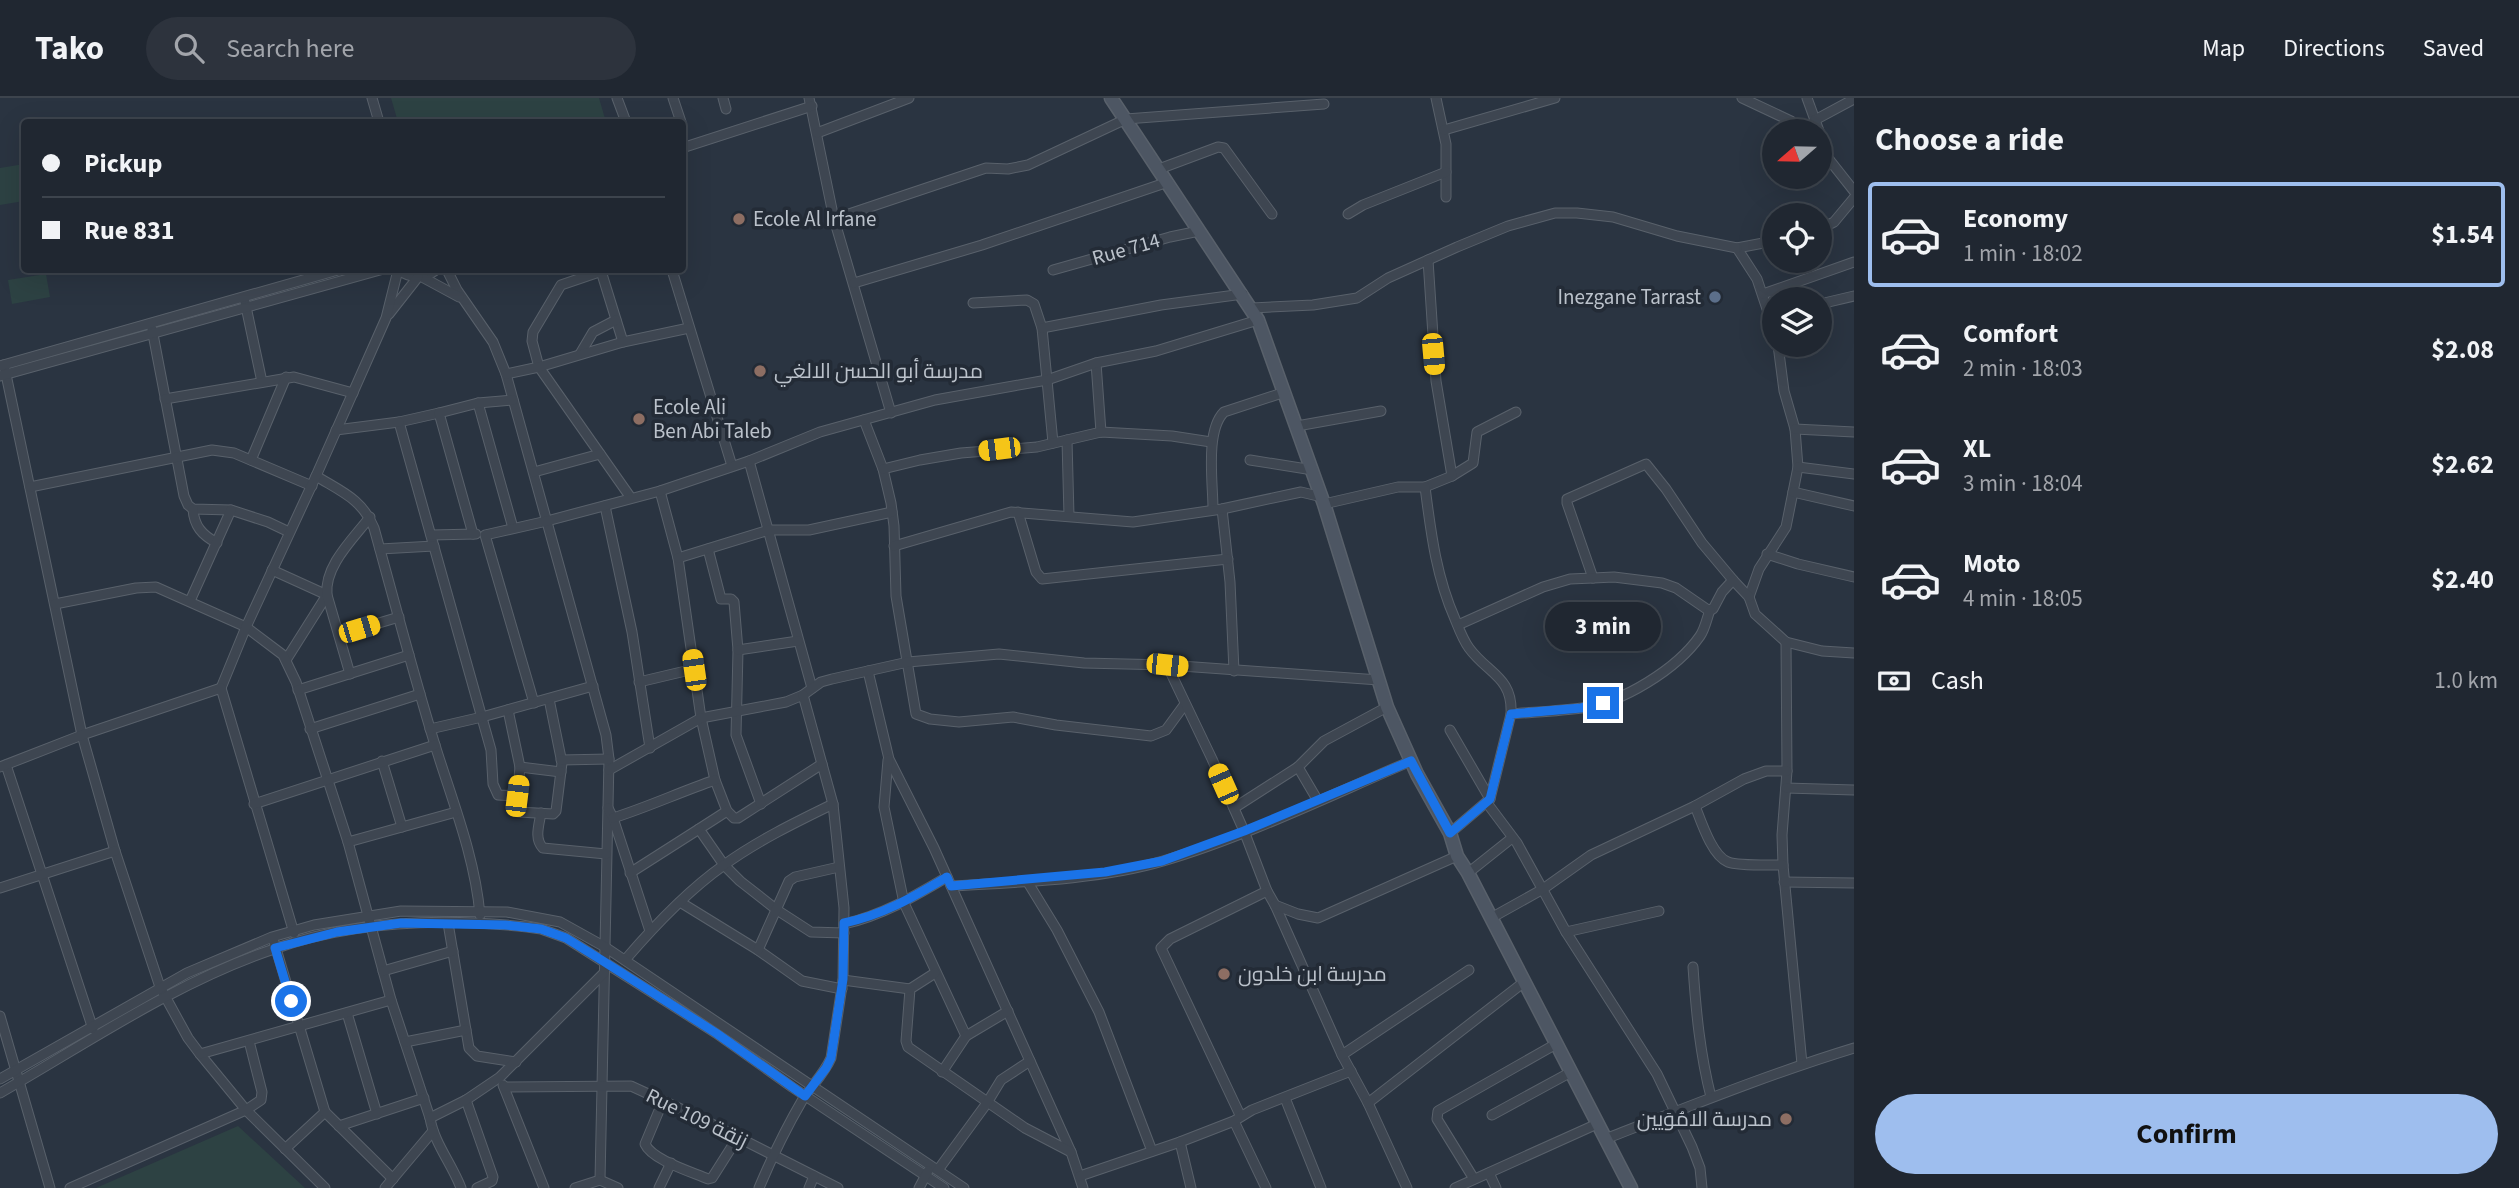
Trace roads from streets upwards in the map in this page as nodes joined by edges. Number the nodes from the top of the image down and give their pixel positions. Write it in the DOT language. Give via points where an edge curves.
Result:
graph roads {
  1 [pos="372,98"];
  2 [pos="617,98"];
  3 [pos="673,98"];
  4 [pos="723,98"];
  5 [pos="909,98"];
  6 [pos="1111,98"];
  7 [pos="1436,98"];
  8 [pos="1555,98"];
  9 [pos="1742,98"];
  10 [pos="1807,98"];
  11 [pos="1854,99"];
  12 [pos="810,102"];
  13 [pos="1324,104"];
  14 [pos="726,109"];
  15 [pos="1126,118"];
  16 [pos="378,119"];
  17 [pos="625,119"];
  18 [pos="680,119"];
  19 [pos="1787,119"];
  20 [pos="1815,119"];
  21 [pos="1817,119"];
  22 [pos="1444,130"];
  23 [pos="817,133"];
  24 [pos="686,147"];
  25 [pos="1832,162"];
  26 [pos="1159,169"];
  27 [pos="1446,172"];
  28 [pos="1168,182"];
  29 [pos="1854,191"];
  30 [pos="1446,197"];
  31 [pos="1854,198"];
  32 [pos="1272,214"];
  33 [pos="1349,214"];
  34 [pos="834,219"];
  35 [pos="1832,223"];
  36 [pos="1199,231"];
  37 [pos="1762,243"];
  38 [pos="1737,248"];
  39 [pos="1428,260"];
  40 [pos="1854,262"];
  41 [pos="1053,270"];
  42 [pos="329,273"];
  43 [pos="367,273"];
  44 [pos="397,273"];
  45 [pos="404,273"];
  46 [pos="429,273"];
  47 [pos="449,273"];
  48 [pos="593,273"];
  49 [pos="604,273"];
  50 [pos="673,273"];
  51 [pos="420,277"];
  52 [pos="854,283"];
  53 [pos="1783,287"];
  54 [pos="1762,292"];
  55 [pos="1243,294"];
  56 [pos="1854,296"];
  57 [pos="463,300"];
  58 [pos="245,301"];
  59 [pos="1832,301"];
  60 [pos="974,303"];
  61 [pos="1252,308"];
  62 [pos="386,318"];
  63 [pos="616,320"];
  64 [pos="1258,320"];
  65 [pos="152,328"];
  66 [pos="690,328"];
  67 [pos="1042,328"];
  68 [pos="623,342"];
  69 [pos="580,354"];
  70 [pos="1780,357"];
  71 [pos="1097,363"];
  72 [pos="539,367"];
  73 [pos="2,371"];
  74 [pos="506,374"];
  75 [pos="286,377"];
  76 [pos="1047,380"];
  77 [pos="262,382"];
  78 [pos="1285,392"];
  79 [pos="353,393"];
  80 [pos="165,399"];
  81 [pos="513,401"];
  82 [pos="478,402"];
  83 [pos="1381,411"];
  84 [pos="891,412"];
  85 [pos="1516,412"];
  86 [pos="439,413"];
  87 [pos="864,420"];
  88 [pos="399,422"];
  89 [pos="1297,426"];
  90 [pos="1795,429"];
  91 [pos="336,430"];
  92 [pos="1101,432"];
  93 [pos="1854,432"];
  94 [pos="1068,440"];
  95 [pos="1211,442"];
  96 [pos="1053,443"];
  97 [pos="600,454"];
  98 [pos="176,457"];
  99 [pos="251,460"];
  100 [pos="1250,460"];
  101 [pos="749,461"];
  102 [pos="732,466"];
  103 [pos="1798,467"];
  104 [pos="883,469"];
  105 [pos="1313,470"];
  106 [pos="534,472"];
  107 [pos="1854,474"];
  108 [pos="316,476"];
  109 [pos="1452,476"];
  110 [pos="312,486"];
  111 [pos="1425,486"];
  112 [pos="30,487"];
  113 [pos="660,491"];
  114 [pos="1793,492"];
  115 [pos="631,498"];
  116 [pos="1323,500"];
  117 [pos="606,506"];
  118 [pos="1854,506"];
  119 [pos="193,509"];
  120 [pos="1218,509"];
  121 [pos="231,510"];
  122 [pos="892,512"];
  123 [pos="1018,512"];
  124 [pos="1069,516"];
  125 [pos="370,517"];
  126 [pos="547,521"];
  127 [pos="513,528"];
  128 [pos="769,530"];
  129 [pos="289,532"];
  130 [pos="473,534"];
  131 [pos="485,534"];
  132 [pos="431,535"];
  133 [pos="217,543"];
  134 [pos="434,545"];
  135 [pos="894,546"];
  136 [pos="380,549"];
  137 [pos="708,549"];
  138 [pos="1768,554"];
  139 [pos="678,558"];
  140 [pos="1227,559"];
  141 [pos="272,570"];
  142 [pos="1854,577"];
  143 [pos="1593,578"];
  144 [pos="1732,580"];
  145 [pos="327,595"];
  146 [pos="1749,597"];
  147 [pos="190,601"];
  148 [pos="55,604"];
  149 [pos="1710,610"];
  150 [pos="399,617"];
  151 [pos="1458,625"];
  152 [pos="246,627"];
  153 [pos="339,635"];
  154 [pos="798,641"];
  155 [pos="1786,642"];
  156 [pos="738,650"];
  157 [pos="1854,653"];
  158 [pos="409,655"];
  159 [pos="286,660"];
  160 [pos="908,662"];
  161 [pos="1167,665"];
  162 [pos="694,670"];
  163 [pos="867,671"];
  164 [pos="1234,671"];
  165 [pos="350,674"];
  166 [pos="1379,680"];
  167 [pos="639,682"];
  168 [pos="593,687"];
  169 [pos="221,688"];
  170 [pos="812,688"];
  171 [pos="298,690"];
  172 [pos="420,694"];
  173 [pos="803,695"];
  174 [pos="549,699"];
  175 [pos="534,703"];
  176 [pos="1185,704"];
  177 [pos="1387,707"];
  178 [pos="508,710"];
  179 [pos="738,710"];
  180 [pos="1511,714"];
  181 [pos="482,717"];
  182 [pos="702,718"];
  183 [pos="310,729"];
  184 [pos="430,729"];
  185 [pos="1450,730"];
  186 [pos="82,735"];
  187 [pos="435,744"];
  188 [pos="650,748"];
  189 [pos="609,759"];
  190 [pos="888,759"];
  191 [pos="562,760"];
  192 [pos="382,761"];
  193 [pos="1411,761"];
  194 [pos="822,764"];
  195 [pos="3,766"];
  196 [pos="520,767"];
  197 [pos="1298,767"];
  198 [pos="609,770"];
  199 [pos="1787,771"];
  200 [pos="561,772"];
  201 [pos="326,779"];
  202 [pos="715,780"];
  203 [pos="1786,789"];
  204 [pos="1854,790"];
  205 [pos="517,796"];
  206 [pos="1318,801"];
  207 [pos="1488,801"];
  208 [pos="254,804"];
  209 [pos="761,804"];
  210 [pos="833,804"];
  211 [pos="1695,806"];
  212 [pos="607,807"];
  213 [pos="1234,808"];
  214 [pos="727,811"];
  215 [pos="456,812"];
  216 [pos="541,813"];
  217 [pos="613,818"];
  218 [pos="402,827"];
  219 [pos="699,829"];
  220 [pos="1244,831"];
  221 [pos="1450,833"];
  222 [pos="1512,838"];
  223 [pos="348,842"];
  224 [pos="115,851"];
  225 [pos="606,854"];
  226 [pos="1457,856"];
  227 [pos="724,864"];
  228 [pos="1783,865"];
  229 [pos="839,867"];
  230 [pos="631,873"];
  231 [pos="1468,873"];
  232 [pos="41,874"];
  233 [pos="947,877"];
  234 [pos="1027,881"];
  235 [pos="1784,882"];
  236 [pos="1854,883"];
  237 [pos="951,886"];
  238 [pos="0,888"];
  239 [pos="1543,889"];
  240 [pos="1267,891"];
  241 [pos="680,902"];
  242 [pos="904,903"];
  243 [pos="1275,905"];
  244 [pos="777,910"];
  245 [pos="480,911"];
  246 [pos="1659,911"];
  247 [pos="367,915"];
  248 [pos="1491,918"];
  249 [pos="448,923"];
  250 [pos="481,924"];
  251 [pos="371,927"];
  252 [pos="844,928"];
  253 [pos="293,930"];
  254 [pos="650,931"];
  255 [pos="1566,932"];
  256 [pos="272,937"];
  257 [pos="296,942"];
  258 [pos="605,947"];
  259 [pos="275,948"];
  260 [pos="758,950"];
  261 [pos="453,951"];
  262 [pos="625,960"];
  263 [pos="603,961"];
  264 [pos="1693,967"];
  265 [pos="1469,970"];
  266 [pos="383,971"];
  267 [pos="604,973"];
  268 [pos="935,973"];
  269 [pos="1524,982"];
  270 [pos="843,984"];
  271 [pos="160,987"];
  272 [pos="910,989"];
  273 [pos="165,997"];
  274 [pos="391,1000"];
  275 [pos="1008,1011"];
  276 [pos="347,1013"];
  277 [pos="0,1016"];
  278 [pos="92,1026"];
  279 [pos="299,1028"];
  280 [pos="466,1030"];
  281 [pos="966,1036"];
  282 [pos="96,1037"];
  283 [pos="248,1041"];
  284 [pos="405,1042"];
  285 [pos="1556,1044"];
  286 [pos="1854,1048"];
  287 [pos="200,1055"];
  288 [pos="1342,1055"];
  289 [pos="1030,1061"];
  290 [pos="516,1062"];
  291 [pos="1802,1064"];
  292 [pos="15,1071"];
  293 [pos="1350,1071"];
  294 [pos="942,1072"];
  295 [pos="1571,1072"];
  296 [pos="500,1077"];
  297 [pos="0,1080"];
  298 [pos="18,1083"];
  299 [pos="600,1086"];
  300 [pos="813,1086"];
  301 [pos="505,1087"];
  302 [pos="0,1093"];
  303 [pos="805,1096"];
  304 [pos="1711,1097"];
  305 [pos="424,1098"];
  306 [pos="1285,1098"];
  307 [pos="466,1100"];
  308 [pos="663,1101"];
  309 [pos="987,1103"];
  310 [pos="1368,1103"];
  311 [pos="246,1110"];
  312 [pos="325,1112"];
  313 [pos="1674,1112"];
  314 [pos="377,1114"];
  315 [pos="1492,1115"];
  316 [pos="430,1118"];
  317 [pos="1237,1118"];
  318 [pos="1597,1124"];
  319 [pos="339,1126"];
  320 [pos="433,1131"];
  321 [pos="738,1137"];
  322 [pos="1605,1139"];
  323 [pos="1180,1142"];
  324 [pos="285,1149"];
  325 [pos="1152,1151"];
  326 [pos="1071,1152"];
  327 [pos="773,1155"];
  328 [pos="671,1163"];
  329 [pos="935,1168"];
  330 [pos="1489,1172"];
  331 [pos="926,1175"];
  332 [pos="814,1176"];
  333 [pos="1080,1176"];
  334 [pos="393,1179"];
  335 [pos="1474,1179"];
  336 [pos="600,1180"];
  337 [pos="50,1188"];
  338 [pos="70,1188"];
  339 [pos="325,1188"];
  340 [pos="385,1188"];
  341 [pos="461,1188"];
  342 [pos="477,1188"];
  343 [pos="544,1188"];
  344 [pos="575,1188"];
  345 [pos="618,1188"];
  346 [pos="659,1188"];
  347 [pos="759,1188"];
  348 [pos="809,1188"];
  349 [pos="838,1188"];
  350 [pos="919,1188"];
  351 [pos="944,1188"];
  352 [pos="964,1188"];
  353 [pos="1083,1188"];
  354 [pos="1191,1188"];
  355 [pos="1266,1188"];
  356 [pos="1321,1188"];
  357 [pos="1407,1188"];
  358 [pos="1455,1188"];
  359 [pos="1496,1188"];
  360 [pos="1631,1188"];
  361 [pos="1702,1188"];
  1 -- 16 [label="street"];
  2 -- 17 [label="street"];
  3 -- 18 [label="street"];
  4 -- 14 [label="street"];
  5 -- 23 [label="street"];
  6 -- 15 [label="street"];
  7 -- 22 [label="street"];
  8 -- 22 [label="street"];
  9 -- 19 [label="street"];
  10 -- 20 [label="street"];
  11 -- 21 [label="street"];
  12 -- 23 [label="street"];
  12 -- 24 [label="street"];
  13 -- 15 [label="street"];
  15 -- 26 [label="street"];
  15 -- 34 [label="street" via="1028,164 986,168"];
  22 -- 27 [label="street"];
  23 -- 34 [label="street"];
  25 -- 29 [label="street"];
  26 -- 28 [label="street"];
  26 -- 32 [label="street" via="1224,148"];
  27 -- 30 [label="street"];
  27 -- 33 [label="street"];
  28 -- 36 [label="street"];
  28 -- 52 [label="street"];
  31 -- 35 [label="street"];
  34 -- 52 [label="street"];
  36 -- 41 [label="street, Rue 714"];
  36 -- 55 [label="street"];
  37 -- 38 [label="street"];
  38 -- 39 [label="street" via="1613,217 1555,213 1508,226"];
  38 -- 54 [label="street"];
  39 -- 61 [label="street" via="1349,300"];
  39 -- 109 [label="street" via="1436,381"];
  40 -- 53 [label="street"];
  42 -- 58 [label="street"];
  43 -- 58 [label="street"];
  44 -- 62 [label="street"];
  45 -- 51 [label="street"];
  46 -- 51 [label="street"];
  47 -- 57 [label="street"];
  48 -- 72 [label="street" via="567,281 556,291 533,332"];
  49 -- 63 [label="street"];
  50 -- 66 [label="street"];
  51 -- 57 [label="street"];
  51 -- 62 [label="street"];
  52 -- 84 [label="street"];
  55 -- 61 [label="street"];
  55 -- 67 [label="street"];
  56 -- 59 [label="street"];
  57 -- 74 [label="street" via="493,342"];
  58 -- 65 [label="street"];
  58 -- 77 [label="street"];
  60 -- 67 [label="street" via="1030,300"];
  61 -- 64 [label="street"];
  62 -- 79 [label="street"];
  63 -- 68 [label="street"];
  63 -- 69 [label="street" via="593,332"];
  64 -- 71 [label="street" via="1178,345"];
  64 -- 78 [label="street"];
  65 -- 73 [label="street"];
  65 -- 80 [label="street"];
  66 -- 68 [label="street"];
  66 -- 102 [label="street"];
  67 -- 76 [label="street"];
  68 -- 69 [label="street"];
  69 -- 72 [label="street"];
  70 -- 90 [label="street"];
  71 -- 76 [label="street"];
  71 -- 92 [label="street"];
  72 -- 74 [label="street"];
  72 -- 97 [label="street"];
  73 -- 112 [label="street"];
  74 -- 81 [label="street"];
  75 -- 77 [label="street"];
  75 -- 79 [label="street" via="302,377"];
  75 -- 99 [label="street"];
  76 -- 84 [label="street" via="970,392"];
  76 -- 96 [label="street"];
  77 -- 80 [label="street"];
  78 -- 89 [label="street"];
  78 -- 95 [label="street" via="1224,412 1217,419"];
  79 -- 91 [label="street"];
  80 -- 98 [label="street"];
  81 -- 82 [label="street"];
  81 -- 106 [label="street"];
  82 -- 86 [label="street"];
  82 -- 127 [label="street"];
  83 -- 89 [label="street"];
  84 -- 87 [label="street"];
  85 -- 109 [label="street" via="1478,432 1473,463"];
  86 -- 88 [label="street"];
  86 -- 130 [label="street"];
  87 -- 101 [label="street"];
  87 -- 104 [label="street"];
  88 -- 91 [label="street"];
  88 -- 132 [label="street"];
  89 -- 105 [label="street"];
  90 -- 93 [label="street"];
  90 -- 103 [label="street"];
  91 -- 108 [label="street"];
  92 -- 94 [label="street"];
  92 -- 95 [label="street"];
  94 -- 96 [label="street"];
  94 -- 124 [label="street"];
  95 -- 120 [label="street"];
  96 -- 104 [label="street"];
  97 -- 106 [label="street"];
  97 -- 115 [label="street"];
  98 -- 99 [label="street" via="220,450"];
  98 -- 112 [label="street"];
  98 -- 119 [label="street" via="185,500"];
  99 -- 110 [label="street"];
  100 -- 105 [label="street"];
  101 -- 102 [label="street"];
  101 -- 128 [label="street"];
  102 -- 113 [label="street"];
  103 -- 107 [label="street"];
  103 -- 114 [label="street"];
  104 -- 122 [label="street"];
  105 -- 116 [label="street"];
  106 -- 126 [label="street"];
  108 -- 110 [label="street"];
  108 -- 125 [label="street" via="360,503"];
  109 -- 111 [label="street"];
  110 -- 129 [label="street"];
  111 -- 116 [label="street"];
  111 -- 151 [label="street" via="1437,571"];
  112 -- 148 [label="street"];
  113 -- 115 [label="street"];
  113 -- 139 [label="street"];
  114 -- 118 [label="street"];
  114 -- 138 [label="street" via="1786,527"];
  115 -- 117 [label="street"];
  116 -- 120 [label="street" via="1301,492"];
  116 -- 166 [label="street"];
  117 -- 126 [label="street"];
  117 -- 167 [label="street"];
  119 -- 121 [label="street"];
  119 -- 133 [label="street" via="197,527"];
  120 -- 124 [label="street" via="1133,522"];
  120 -- 140 [label="street"];
  121 -- 129 [label="street"];
  121 -- 133 [label="street"];
  122 -- 128 [label="street" via="809,530"];
  122 -- 135 [label="street"];
  123 -- 124 [label="street"];
  123 -- 135 [label="street"];
  123 -- 140 [label="street" via="1042,579"];
  125 -- 136 [label="street"];
  125 -- 145 [label="street" via="334,565 326,582"];
  126 -- 127 [label="street"];
  126 -- 168 [label="street"];
  127 -- 131 [label="street"];
  128 -- 137 [label="street"];
  128 -- 154 [label="street"];
  129 -- 141 [label="street"];
  130 -- 131 [label="street"];
  130 -- 132 [label="street"];
  131 -- 175 [label="street"];
  132 -- 134 [label="street"];
  133 -- 147 [label="street"];
  134 -- 136 [label="street"];
  134 -- 181 [label="street"];
  135 -- 160 [label="street" via="896,596"];
  136 -- 150 [label="street"];
  137 -- 139 [label="street"];
  137 -- 156 [label="street" via="720,597 734,602"];
  138 -- 142 [label="street"];
  138 -- 146 [label="street"];
  139 -- 162 [label="street"];
  140 -- 164 [label="street"];
  141 -- 145 [label="street"];
  141 -- 152 [label="street"];
  143 -- 144 [label="street" via="1567,499 1646,464"];
  143 -- 149 [label="street" via="1662,583"];
  143 -- 151 [label="street" via="1544,587"];
  144 -- 146 [label="street"];
  144 -- 149 [label="street"];
  145 -- 153 [label="street"];
  145 -- 159 [label="street"];
  146 -- 155 [label="street" via="1755,614"];
  147 -- 148 [label="street" via="164,589 146,587"];
  147 -- 152 [label="street"];
  148 -- 186 [label="street"];
  149 -- 180 [label="street" via="1702,634 1669,670 1654,679 1592,706"];
  150 -- 153 [label="street"];
  150 -- 158 [label="street"];
  151 -- 180 [label="street" via="1472,652 1504,683 1512,698"];
  152 -- 159 [label="street"];
  152 -- 169 [label="street"];
  153 -- 165 [label="street"];
  154 -- 156 [label="street"];
  154 -- 170 [label="street"];
  155 -- 157 [label="street"];
  155 -- 199 [label="street"];
  156 -- 179 [label="street"];
  158 -- 165 [label="street"];
  158 -- 172 [label="street"];
  159 -- 171 [label="street"];
  160 -- 161 [label="street" via="999,654"];
  160 -- 163 [label="street"];
  160 -- 176 [label="street" via="916,714 930,719 1013,718 1151,736 1166,730"];
  161 -- 164 [label="street"];
  161 -- 176 [label="street"];
  162 -- 167 [label="street"];
  162 -- 182 [label="street"];
  163 -- 170 [label="street"];
  163 -- 190 [label="street"];
  164 -- 166 [label="street"];
  165 -- 171 [label="street"];
  166 -- 177 [label="street"];
  167 -- 188 [label="street"];
  168 -- 174 [label="street"];
  168 -- 189 [label="street"];
  169 -- 186 [label="street"];
  169 -- 208 [label="street"];
  170 -- 173 [label="street"];
  171 -- 183 [label="street"];
  172 -- 183 [label="street"];
  172 -- 184 [label="street"];
  173 -- 179 [label="street"];
  173 -- 194 [label="street"];
  174 -- 175 [label="street"];
  174 -- 191 [label="street"];
  175 -- 178 [label="street"];
  176 -- 213 [label="street"];
  177 -- 193 [label="street"];
  177 -- 197 [label="street" via="1324,741"];
  178 -- 181 [label="street"];
  178 -- 196 [label="street"];
  179 -- 182 [label="street"];
  179 -- 209 [label="street" via="738,743"];
  180 -- 207 [label="street"];
  181 -- 184 [label="street"];
  181 -- 205 [label="street" via="496,792"];
  182 -- 188 [label="street"];
  182 -- 202 [label="street"];
  183 -- 201 [label="street"];
  184 -- 187 [label="street"];
  185 -- 207 [label="street"];
  186 -- 195 [label="street"];
  186 -- 224 [label="street"];
  187 -- 192 [label="street"];
  187 -- 215 [label="street"];
  188 -- 198 [label="street"];
  189 -- 191 [label="street"];
  189 -- 198 [label="street"];
  190 -- 233 [label="street"];
  190 -- 242 [label="street" via="884,807"];
  191 -- 200 [label="street"];
  192 -- 201 [label="street"];
  192 -- 218 [label="street"];
  193 -- 206 [label="street"];
  193 -- 221 [label="street"];
  194 -- 209 [label="street"];
  194 -- 210 [label="street"];
  195 -- 232 [label="street"];
  196 -- 200 [label="street"];
  196 -- 205 [label="street"];
  197 -- 206 [label="street"];
  197 -- 213 [label="street"];
  198 -- 212 [label="street"];
  199 -- 203 [label="street"];
  199 -- 211 [label="street" via="1755,775"];
  200 -- 216 [label="street" via="556,811"];
  201 -- 208 [label="street"];
  201 -- 223 [label="street"];
  202 -- 214 [label="street"];
  202 -- 217 [label="street"];
  203 -- 204 [label="street"];
  203 -- 228 [label="street"];
  205 -- 216 [label="street" via="518,811"];
  206 -- 220 [label="street"];
  207 -- 221 [label="street"];
  207 -- 222 [label="street"];
  208 -- 253 [label="street"];
  209 -- 214 [label="street" via="736,818"];
  210 -- 227 [label="street"];
  210 -- 229 [label="street"];
  211 -- 228 [label="street" via="1709,839 1727,862"];
  211 -- 239 [label="street" via="1591,855"];
  212 -- 217 [label="street"];
  212 -- 225 [label="street"];
  213 -- 220 [label="street"];
  214 -- 219 [label="street"];
  215 -- 218 [label="street"];
  215 -- 245 [label="street"];
  216 -- 225 [label="street" via="538,844 543,848"];
  217 -- 230 [label="street"];
  218 -- 223 [label="street"];
  219 -- 227 [label="street"];
  219 -- 230 [label="street"];
  220 -- 234 [label="street" via="1162,861"];
  220 -- 240 [label="street"];
  221 -- 226 [label="street"];
  222 -- 231 [label="street"];
  222 -- 239 [label="street"];
  223 -- 247 [label="street"];
  224 -- 232 [label="street"];
  224 -- 271 [label="street"];
  225 -- 258 [label="street"];
  226 -- 231 [label="street"];
  226 -- 243 [label="street" via="1318,918"];
  227 -- 241 [label="street"];
  227 -- 244 [label="street"];
  228 -- 235 [label="street"];
  229 -- 244 [label="street" via="792,879"];
  229 -- 252 [label="street"];
  230 -- 254 [label="street"];
  231 -- 248 [label="street"];
  232 -- 238 [label="street"];
  232 -- 278 [label="street"];
  233 -- 237 [label="street"];
  233 -- 242 [label="street"];
  234 -- 237 [label="street"];
  234 -- 325 [label="street" via="1099,1012"];
  235 -- 236 [label="street"];
  235 -- 291 [label="street"];
  237 -- 275 [label="street"];
  239 -- 248 [label="street"];
  239 -- 255 [label="street"];
  240 -- 243 [label="street"];
  240 -- 317 [label="street" via="1170,939 1161,948"];
  241 -- 254 [label="street"];
  241 -- 260 [label="street"];
  242 -- 252 [label="street"];
  242 -- 268 [label="street"];
  243 -- 288 [label="street"];
  244 -- 252 [label="street" via="811,932"];
  244 -- 260 [label="street"];
  245 -- 247 [label="street"];
  245 -- 250 [label="street"];
  245 -- 258 [label="street" via="547,918"];
  246 -- 255 [label="street"];
  247 -- 251 [label="street"];
  247 -- 253 [label="street"];
  248 -- 269 [label="street"];
  249 -- 250 [label="street"];
  249 -- 251 [label="street"];
  249 -- 261 [label="street"];
  250 -- 263 [label="street" via="553,932"];
  251 -- 257 [label="street"];
  251 -- 266 [label="street"];
  252 -- 270 [label="street"];
  253 -- 256 [label="street"];
  253 -- 257 [label="street"];
  254 -- 262 [label="street"];
  255 -- 313 [label="street" via="1657,1074"];
  256 -- 259 [label="street"];
  256 -- 271 [label="street"];
  257 -- 259 [label="street"];
  258 -- 262 [label="street"];
  258 -- 263 [label="street"];
  259 -- 273 [label="street"];
  259 -- 279 [label="street"];
  260 -- 270 [label="street" via="802,981"];
  261 -- 266 [label="street"];
  261 -- 280 [label="street"];
  262 -- 300 [label="street"];
  263 -- 267 [label="street"];
  263 -- 303 [label="street"];
  264 -- 304 [label="street" via="1699,1043"];
  265 -- 288 [label="street"];
  266 -- 274 [label="street"];
  267 -- 290 [label="street"];
  267 -- 299 [label="street"];
  268 -- 272 [label="street"];
  268 -- 281 [label="street"];
  269 -- 285 [label="street"];
  269 -- 310 [label="street"];
  270 -- 272 [label="street"];
  270 -- 300 [label="street" via="831,1058"];
  271 -- 273 [label="street"];
  271 -- 278 [label="street"];
  272 -- 294 [label="street" via="907,1045"];
  273 -- 282 [label="street"];
  273 -- 287 [label="street"];
  274 -- 276 [label="street"];
  274 -- 284 [label="street"];
  275 -- 281 [label="street"];
  275 -- 289 [label="street"];
  276 -- 279 [label="street"];
  276 -- 314 [label="street"];
  277 -- 292 [label="street"];
  278 -- 282 [label="street"];
  278 -- 292 [label="street"];
  279 -- 283 [label="street"];
  279 -- 312 [label="street"];
  280 -- 284 [label="street"];
  280 -- 290 [label="street" via="475,1055"];
  281 -- 294 [label="street"];
  282 -- 298 [label="street"];
  283 -- 287 [label="street"];
  283 -- 311 [label="street" via="262,1098"];
  284 -- 305 [label="street"];
  285 -- 295 [label="street"];
  285 -- 335 [label="street" via="1438,1111 1437,1118"];
  286 -- 291 [label="street"];
  287 -- 311 [label="street"];
  288 -- 293 [label="street"];
  289 -- 309 [label="street" via="1006,1075"];
  289 -- 326 [label="street"];
  290 -- 296 [label="street"];
  291 -- 304 [label="street"];
  292 -- 297 [label="street"];
  292 -- 298 [label="street"];
  293 -- 306 [label="street"];
  293 -- 310 [label="street"];
  294 -- 309 [label="street"];
  295 -- 315 [label="street"];
  295 -- 318 [label="street"];
  296 -- 301 [label="street"];
  296 -- 307 [label="street"];
  298 -- 302 [label="street"];
  298 -- 337 [label="street"];
  299 -- 301 [label="street, Rue 109 زنقة"];
  299 -- 308 [label="street, Rue 109 زنقة" via="631,1086"];
  299 -- 336 [label="street"];
  300 -- 303 [label="street"];
  300 -- 329 [label="street"];
  301 -- 343 [label="street"];
  303 -- 327 [label="street"];
  303 -- 331 [label="street"];
  304 -- 313 [label="street"];
  305 -- 314 [label="street"];
  305 -- 316 [label="street"];
  306 -- 317 [label="street"];
  306 -- 356 [label="street"];
  307 -- 316 [label="street"];
  307 -- 342 [label="street" via="494,1177"];
  308 -- 321 [label="street, Rue 109 زنقة"];
  308 -- 328 [label="street" via="645,1144"];
  309 -- 326 [label="street"];
  309 -- 329 [label="street"];
  310 -- 357 [label="street"];
  311 -- 324 [label="street"];
  311 -- 338 [label="street"];
  312 -- 319 [label="street"];
  312 -- 324 [label="street"];
  313 -- 322 [label="street"];
  313 -- 361 [label="street" via="1699,1164"];
  314 -- 319 [label="street"];
  316 -- 320 [label="street"];
  317 -- 323 [label="street"];
  317 -- 355 [label="street"];
  318 -- 322 [label="street"];
  318 -- 330 [label="street"];
  319 -- 334 [label="street"];
  320 -- 334 [label="street"];
  320 -- 341 [label="street"];
  321 -- 327 [label="street, Rue 109 زنقة"];
  321 -- 328 [label="street" via="712,1178"];
  322 -- 360 [label="street"];
  323 -- 325 [label="street"];
  323 -- 354 [label="street"];
  324 -- 339 [label="street"];
  325 -- 333 [label="street"];
  326 -- 333 [label="street"];
  327 -- 332 [label="street, Rue 109 زنقة"];
  327 -- 347 [label="street"];
  328 -- 346 [label="street"];
  329 -- 331 [label="street"];
  329 -- 352 [label="street"];
  330 -- 335 [label="street"];
  330 -- 359 [label="street"];
  331 -- 350 [label="street"];
  331 -- 351 [label="street"];
  332 -- 348 [label="street"];
  332 -- 349 [label="street, Rue 109 زنقة"];
  333 -- 353 [label="street"];
  334 -- 340 [label="street"];
  335 -- 358 [label="street"];
  336 -- 344 [label="street"];
  336 -- 345 [label="street"];
}
